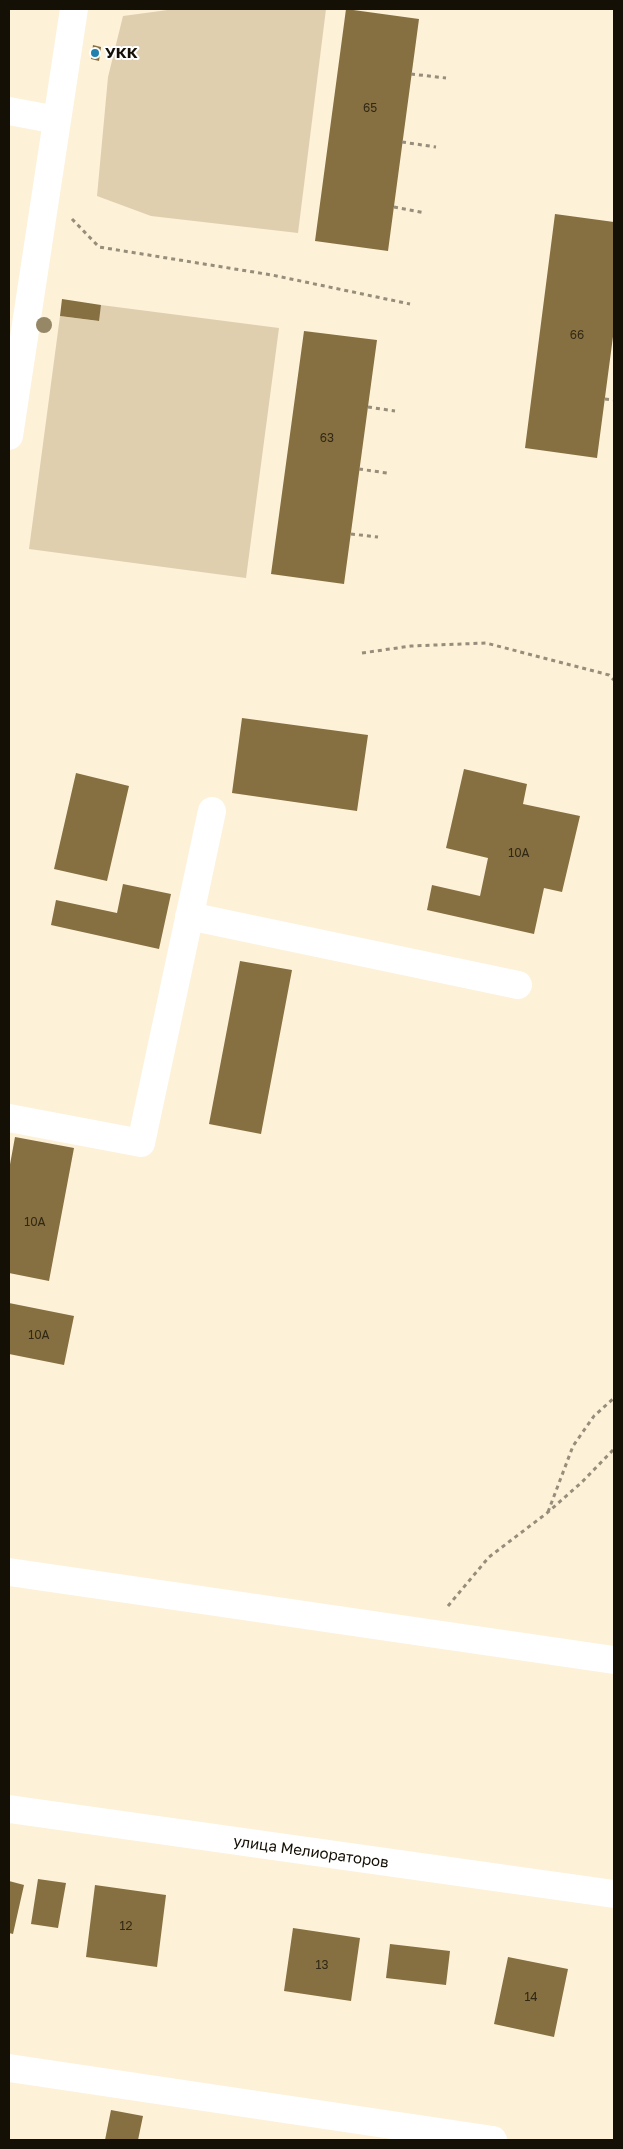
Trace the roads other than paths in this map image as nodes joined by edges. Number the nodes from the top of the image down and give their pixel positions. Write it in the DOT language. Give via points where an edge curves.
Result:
graph roads {
  1 [pos="74,9"];
  2 [pos="9,111"];
  3 [pos="57,120"];
  4 [pos="9,436"];
  5 [pos="212,811"];
  6 [pos="189,916"];
  7 [pos="518,984"];
  8 [pos="9,1118"];
  9 [pos="9,1572"];
  10 [pos="614,1660"];
  11 [pos="9,1810"];
  12 [pos="614,1894"];
  13 [pos="9,2068"];
  14 [pos="493,2140"];
  1 -- 3 [label="street"];
  2 -- 3 [label="street"];
  3 -- 4 [label="street"];
  5 -- 6 [label="street"];
  6 -- 7 [label="street"];
  6 -- 8 [label="street" via="141,1143"];
  9 -- 10 [label="street"];
  11 -- 12 [label="street, улица Мелиораторов"];
  13 -- 14 [label="street"];
}
